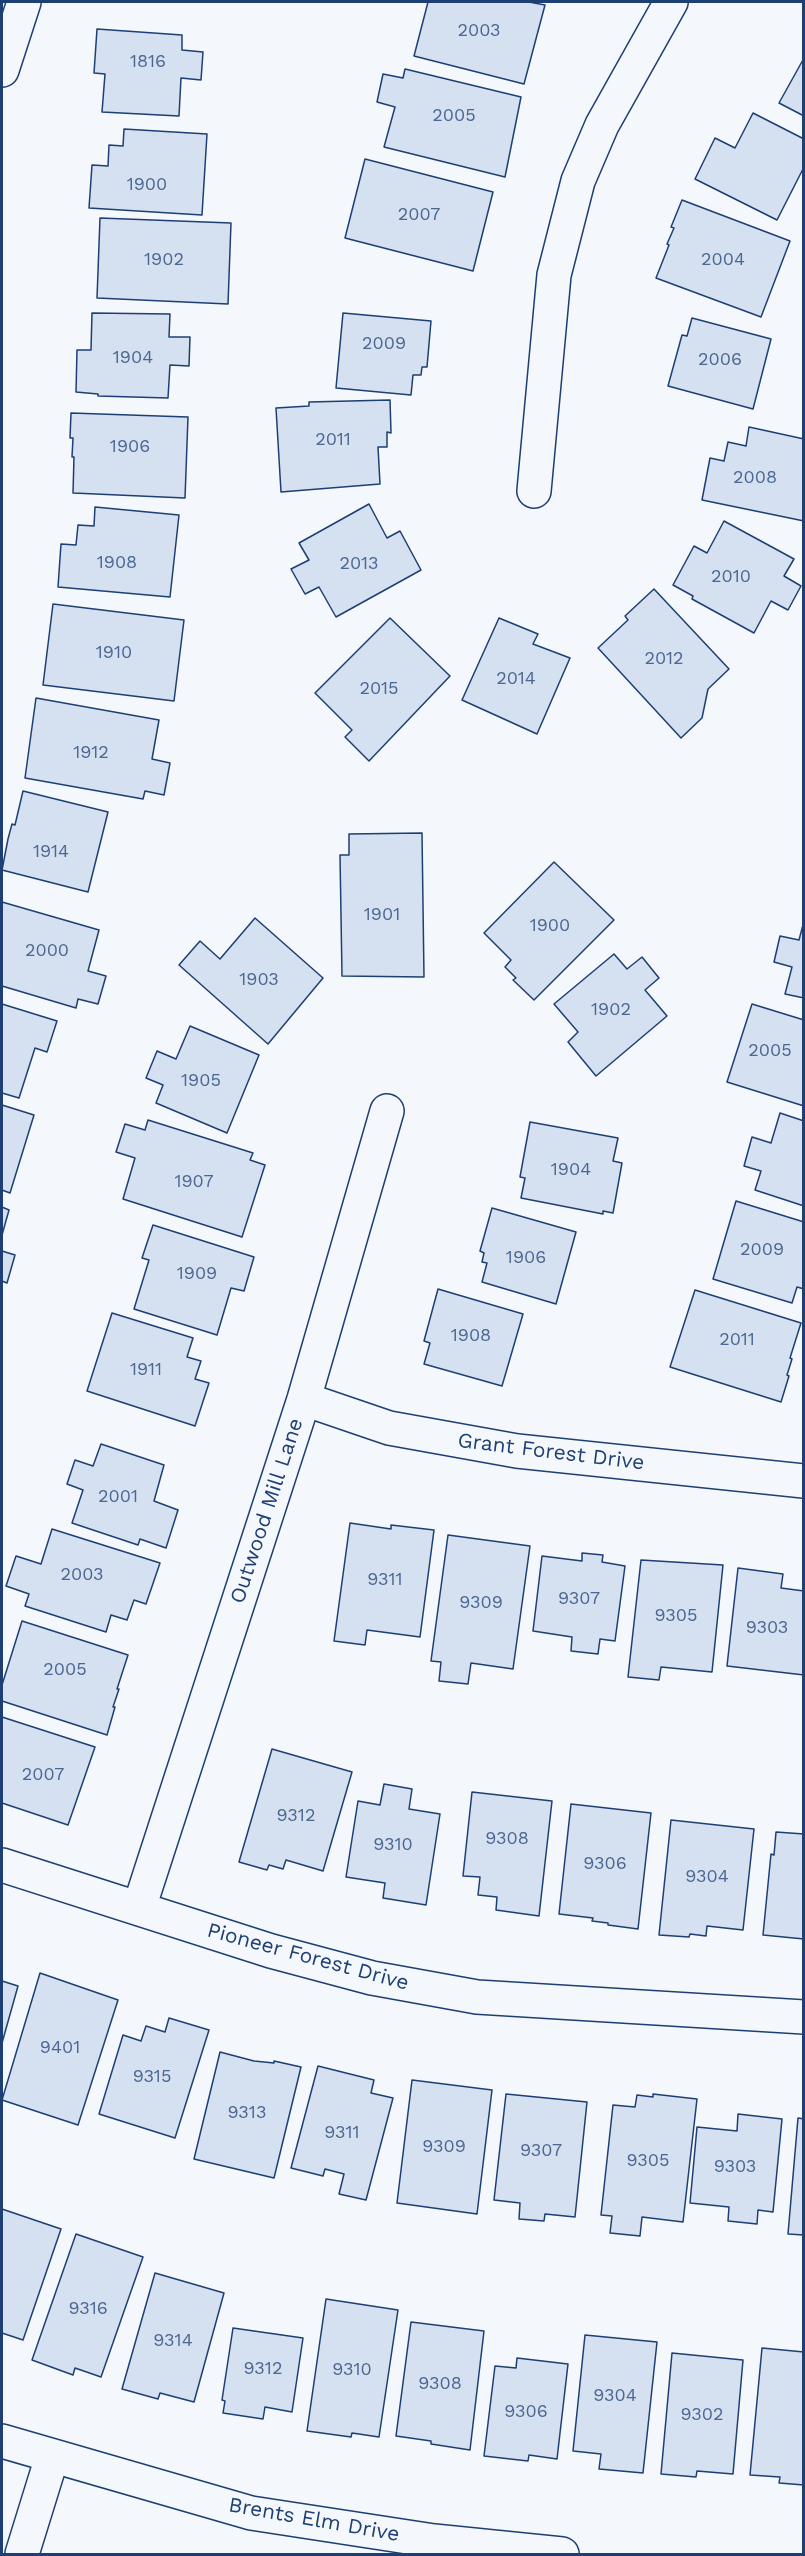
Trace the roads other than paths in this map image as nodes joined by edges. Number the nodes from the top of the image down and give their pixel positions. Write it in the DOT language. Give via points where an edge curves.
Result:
graph roads {
  1 [pos="24,2"];
  2 [pos="671,2"];
  3 [pos="2,70"];
  4 [pos="534,490"];
  5 [pos="387,1111"];
  6 [pos="304,1399"];
  7 [pos="804,1481"];
  8 [pos="2,1865"];
  9 [pos="139,1908"];
  10 [pos="804,2017"];
  11 [pos="2,2441"];
  12 [pos="51,2457"];
  13 [pos="22,2554"];
  14 [pos="562,2554"];
  1 -- 3 [label="street"];
  2 -- 4 [label="street" via="602,125 578,181 554,275"];
  5 -- 6 [label="street, Outwood Mill Lane"];
  6 -- 7 [label="street, Grant Forest Drive" via="389,1428 517,1450"];
  6 -- 9 [label="street, Outwood Mill Lane"];
  8 -- 9 [label="street, Pioneer Forest Drive"];
  9 -- 10 [label="street, Pioneer Forest Drive" via="271,1951 372,1978 477,1996"];
  11 -- 12 [label="street, Brents Elm Drive"];
  12 -- 13 [label="street"];
  12 -- 14 [label="street, Brents Elm Drive" via="251,2513 434,2541"];
}
